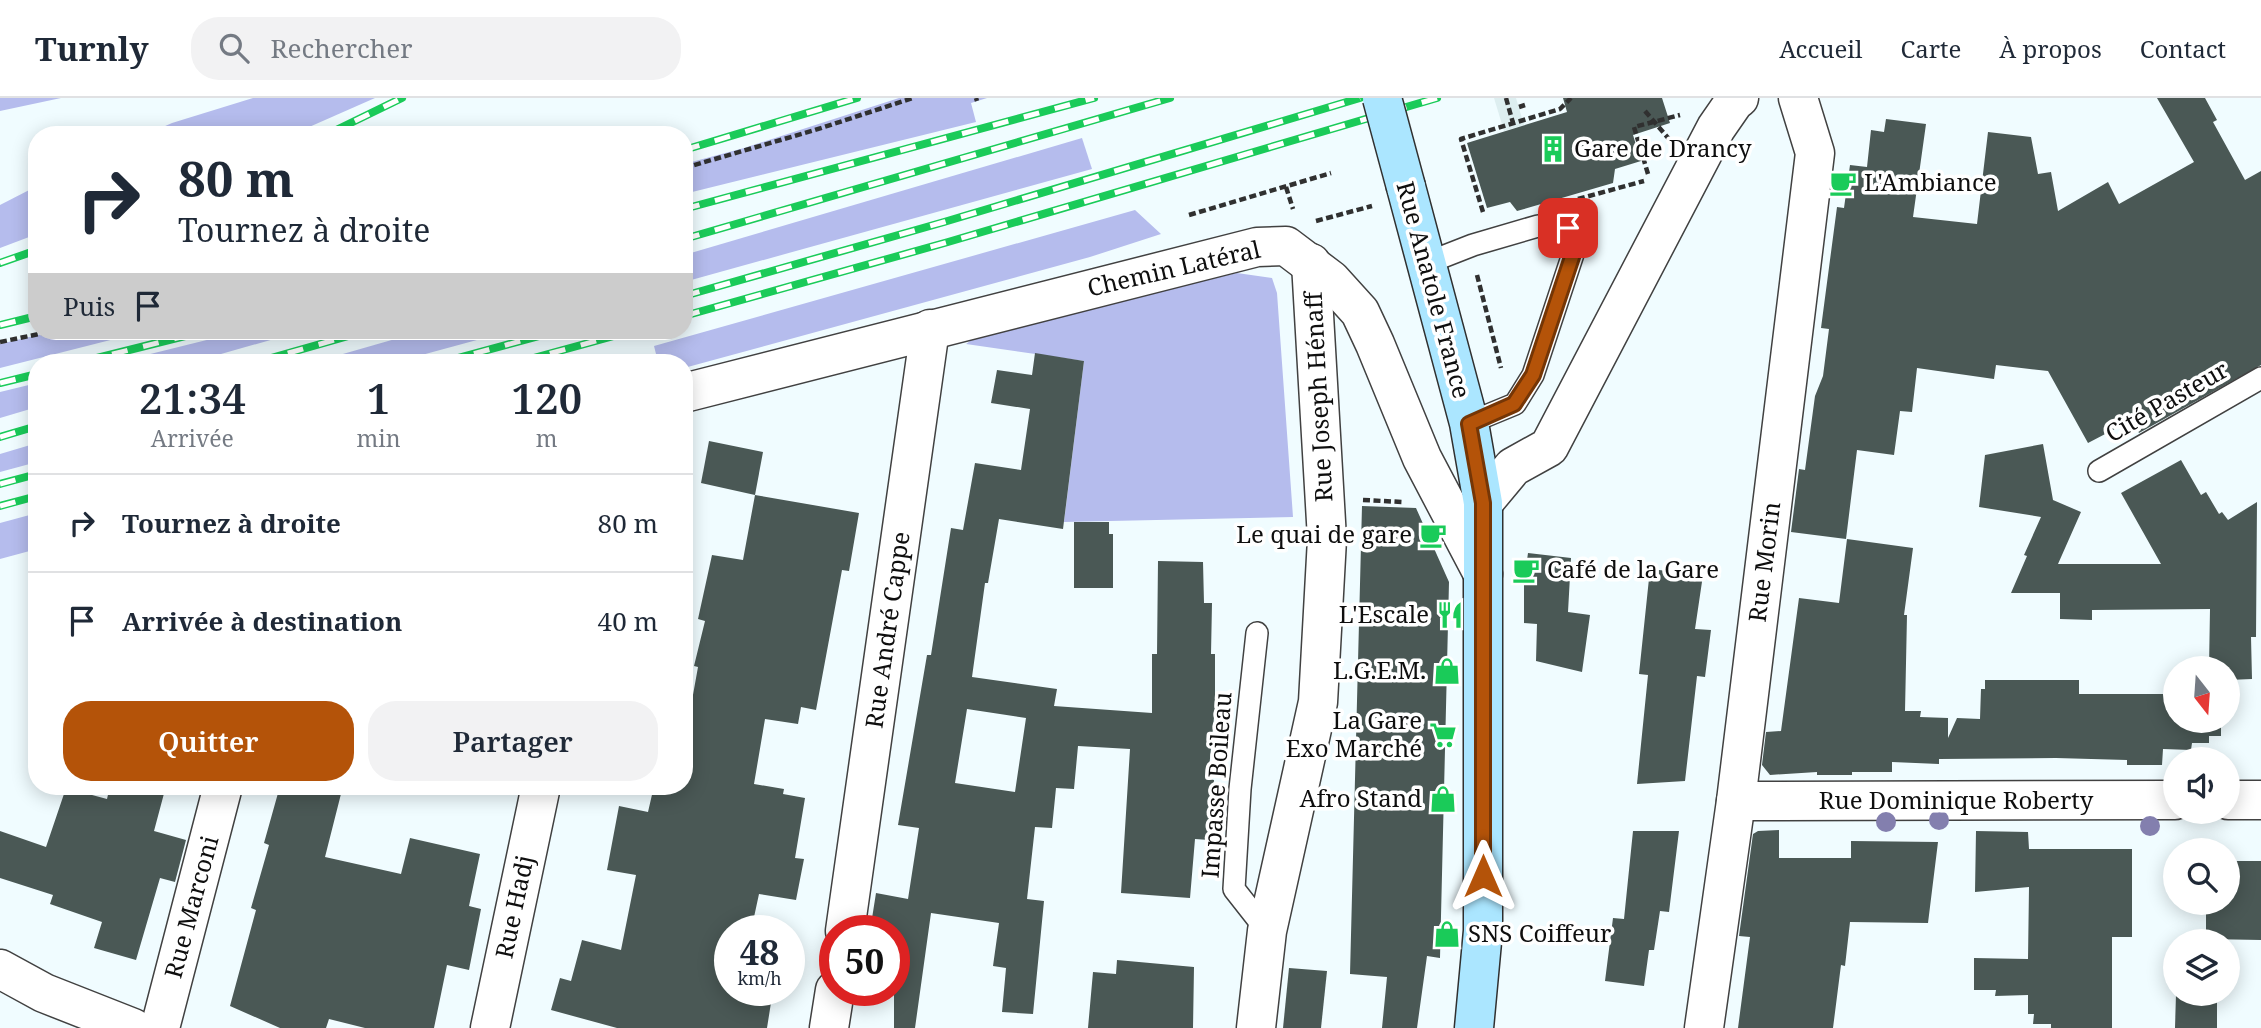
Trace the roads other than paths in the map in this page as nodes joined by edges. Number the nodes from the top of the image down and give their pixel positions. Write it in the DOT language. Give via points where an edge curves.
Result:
graph roads {
  1 [pos="1382,98"];
  2 [pos="1740,98"];
  3 [pos="1798,98"];
  4 [pos="1311,263"];
  5 [pos="1427,263"];
  6 [pos="930,329"];
  7 [pos="2261,379"];
  8 [pos="693,391"];
  9 [pos="1469,424"];
  10 [pos="2099,471"];
  11 [pos="1483,503"];
  12 [pos="1483,574"];
  13 [pos="1257,633"];
  14 [pos="221,795"];
  15 [pos="539,795"];
  16 [pos="2163,800"];
  17 [pos="2240,800"];
  18 [pos="2261,800"];
  19 [pos="1736,801"];
  20 [pos="847,915"];
  21 [pos="1267,931"];
  22 [pos="0,969"];
  23 [pos="832,1006"];
  24 [pos="133,1028"];
  25 [pos="160,1028"];
  26 [pos="489,1028"];
  27 [pos="829,1028"];
  28 [pos="1256,1028"];
  29 [pos="1474,1028"];
  30 [pos="1704,1028"];
  1 -- 5 [label="main road, Rue Anatole France, bridge" via="1391,196"];
  2 -- 11 [label="street" via="1716,128 1549,447 1513,467"];
  3 -- 19 [label="street, Rue Morin" via="1815,153"];
  4 -- 6 [label="street, Chemin Latéral" via="1286,246 1257,247"];
  4 -- 12 [label="street, Chemin Latéral" via="1360,312 1422,458"];
  4 -- 21 [label="street, Rue Joseph Hénaff" via="1327,539 1318,702"];
  5 -- 9 [label="main road, Rue Anatole France"];
  5 -- 9 [label="lane" via="1538,226 1568,228 1575,248 1533,375 1514,404"];
  6 -- 8 [label="street, Chemin Latéral"];
  6 -- 20 [label="street, Rue André Cappe"];
  7 -- 10 [label="lane, Cité Pasteur"];
  9 -- 11 [label="main road, Rue Anatole France"];
  11 -- 12 [label="main road, Rue Anatole France"];
  12 -- 29 [label="main road, Rue Anatole France" via="1483,931"];
  13 -- 21 [label="lane, Impasse Boileau" via="1234,889"];
  14 -- 25 [label="street, Rue Marconi"];
  15 -- 26 [label="street, Rue Hadj"];
  16 -- 19 [label="street, Rue Dominique Roberty"];
  17 -- 18 [label="street"];
  19 -- 30 [label="street, Rue Morin"];
  21 -- 28 [label="street, Rue Joseph Hénaff"];
  22 -- 24 [label="street" via="44,993"];
  23 -- 27 [label="street"];
}
